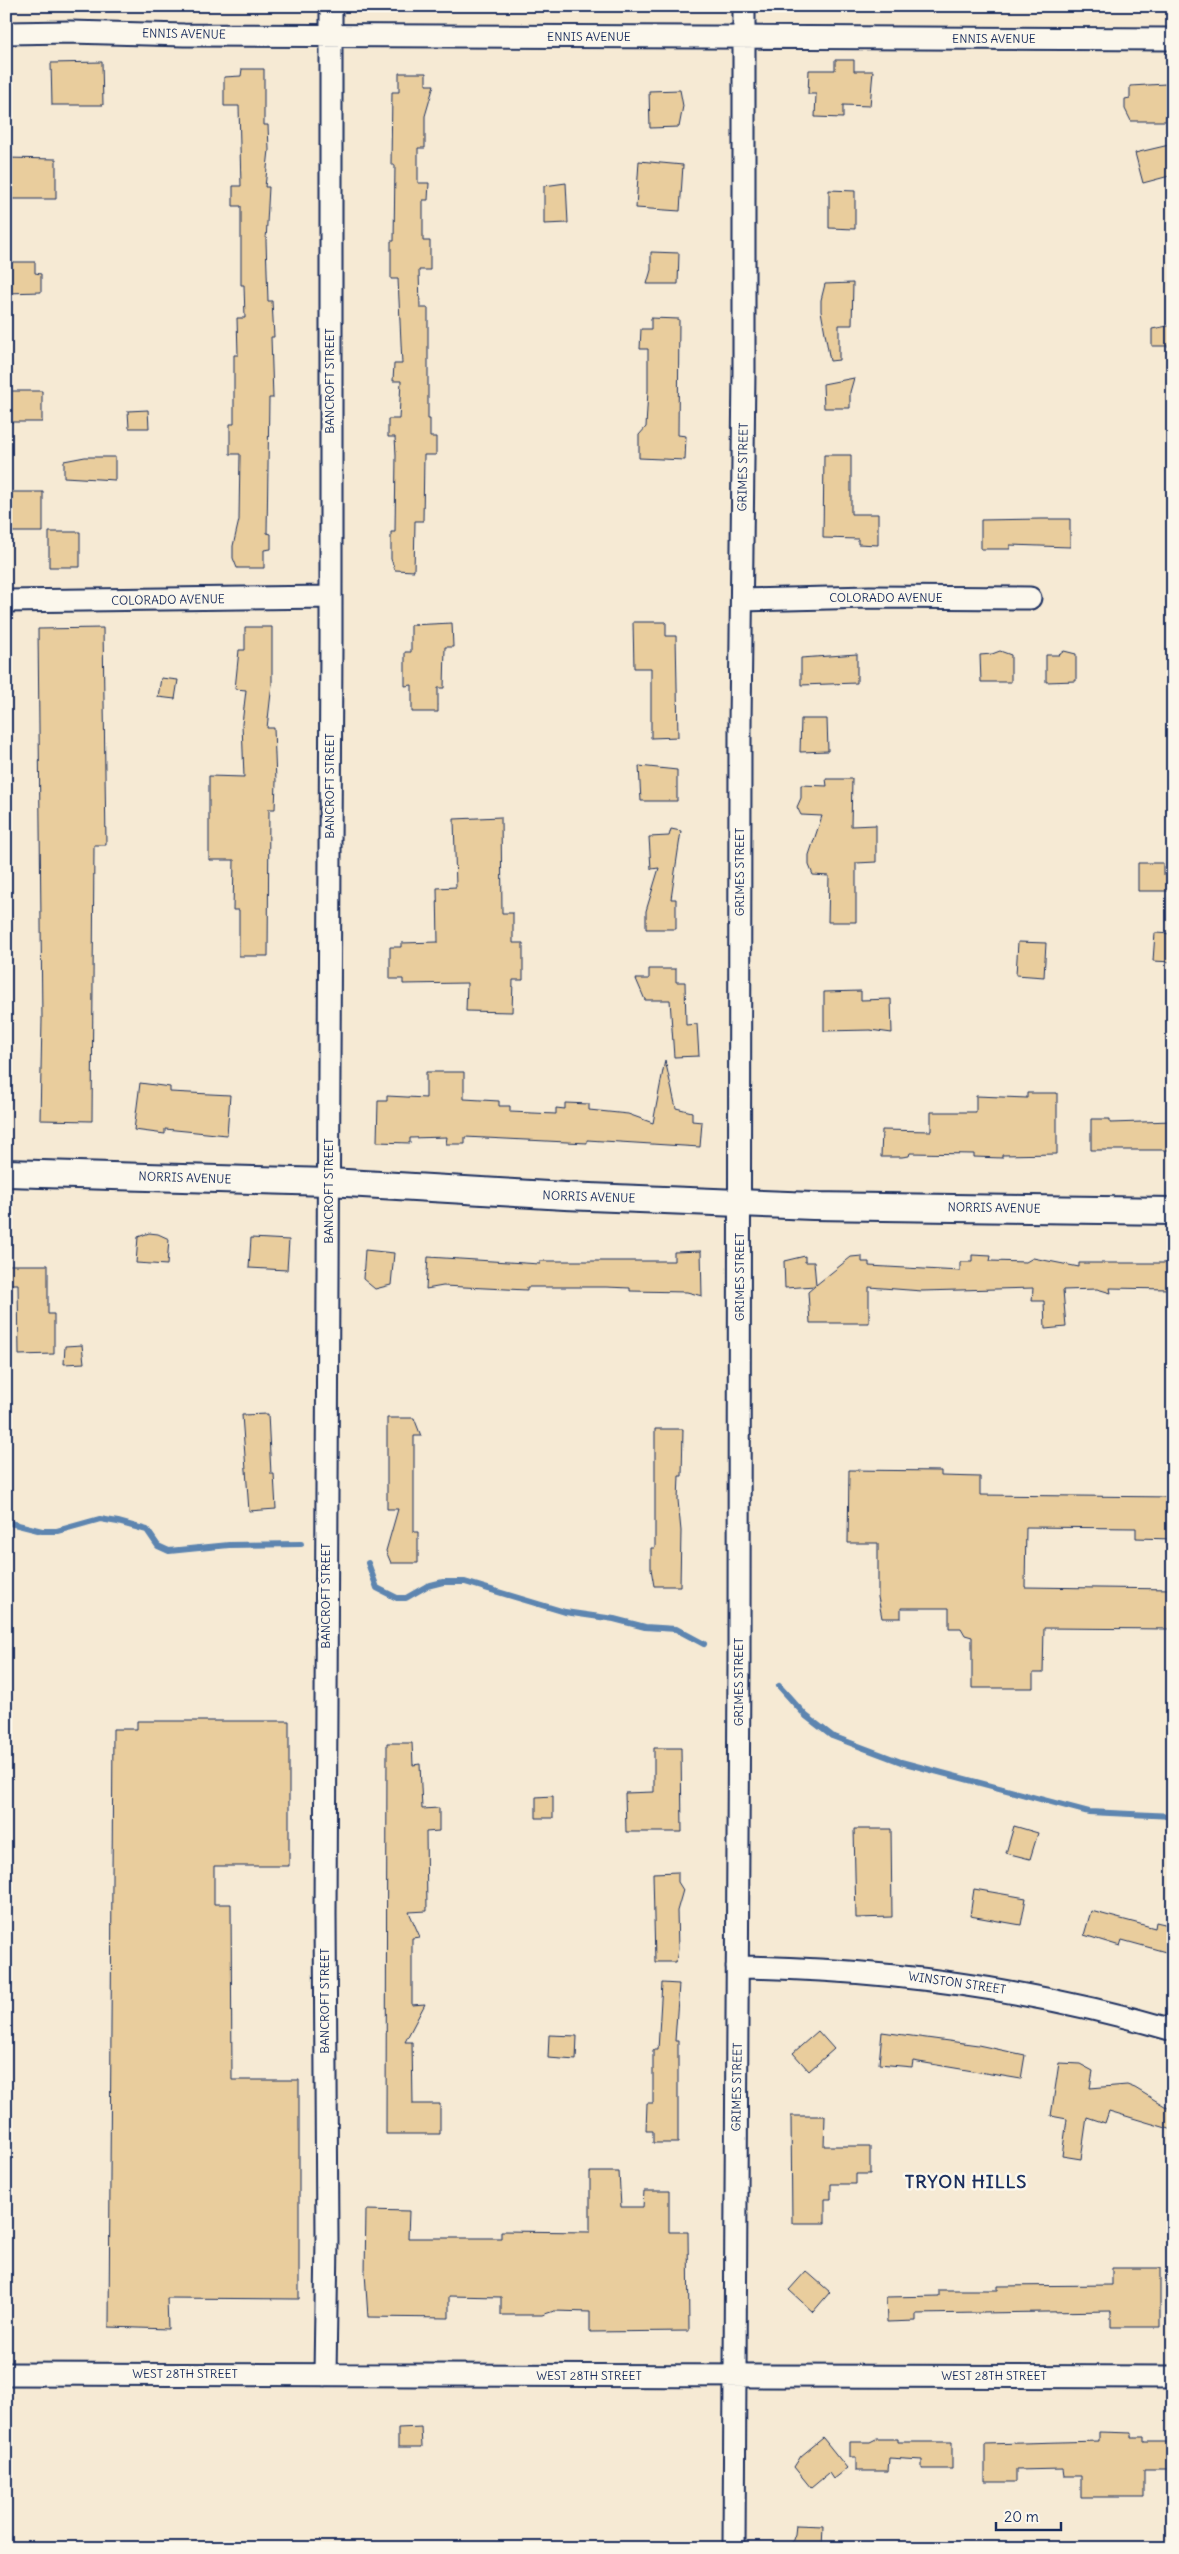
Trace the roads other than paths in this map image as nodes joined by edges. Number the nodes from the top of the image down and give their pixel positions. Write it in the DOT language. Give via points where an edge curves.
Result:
graph roads {
  1 [pos="331,6"];
  2 [pos="744,6"];
  3 [pos="6,34"];
  4 [pos="331,35"];
  5 [pos="744,38"];
  6 [pos="1173,39"];
  7 [pos="330,597"];
  8 [pos="1030,598"];
  9 [pos="742,600"];
  10 [pos="6,601"];
  11 [pos="6,1173"];
  12 [pos="329,1182"];
  13 [pos="740,1203"];
  14 [pos="1173,1211"];
  15 [pos="736,1967"];
  16 [pos="1173,2030"];
  17 [pos="6,2374"];
  18 [pos="325,2375"];
  19 [pos="734,2376"];
  20 [pos="1173,2377"];
  21 [pos="734,2548"];
  1 -- 4 [label="street, BANCROFT STREET"];
  2 -- 5 [label="street, GRIMES STREET"];
  3 -- 4 [label="street, ENNIS AVENUE"];
  4 -- 5 [label="street, ENNIS AVENUE"];
  4 -- 7 [label="street, BANCROFT STREET"];
  5 -- 6 [label="street, ENNIS AVENUE"];
  5 -- 9 [label="street, GRIMES STREET"];
  7 -- 10 [label="street, COLORADO AVENUE"];
  7 -- 12 [label="street, BANCROFT STREET"];
  8 -- 9 [label="street, COLORADO AVENUE"];
  9 -- 13 [label="street, GRIMES STREET" via="739,744"];
  11 -- 12 [label="street, NORRIS AVENUE"];
  12 -- 13 [label="street, NORRIS AVENUE"];
  12 -- 18 [label="street, BANCROFT STREET"];
  13 -- 14 [label="street, NORRIS AVENUE"];
  13 -- 15 [label="street, GRIMES STREET"];
  15 -- 16 [label="street, WINSTON STREET" via="875,1972 977,1986 1118,2014"];
  15 -- 19 [label="street, GRIMES STREET"];
  17 -- 18 [label="street, WEST 28TH STREET"];
  18 -- 19 [label="street, WEST 28TH STREET"];
  19 -- 20 [label="street, WEST 28TH STREET"];
  19 -- 21 [label="street, GRIMES STREET"];
}
